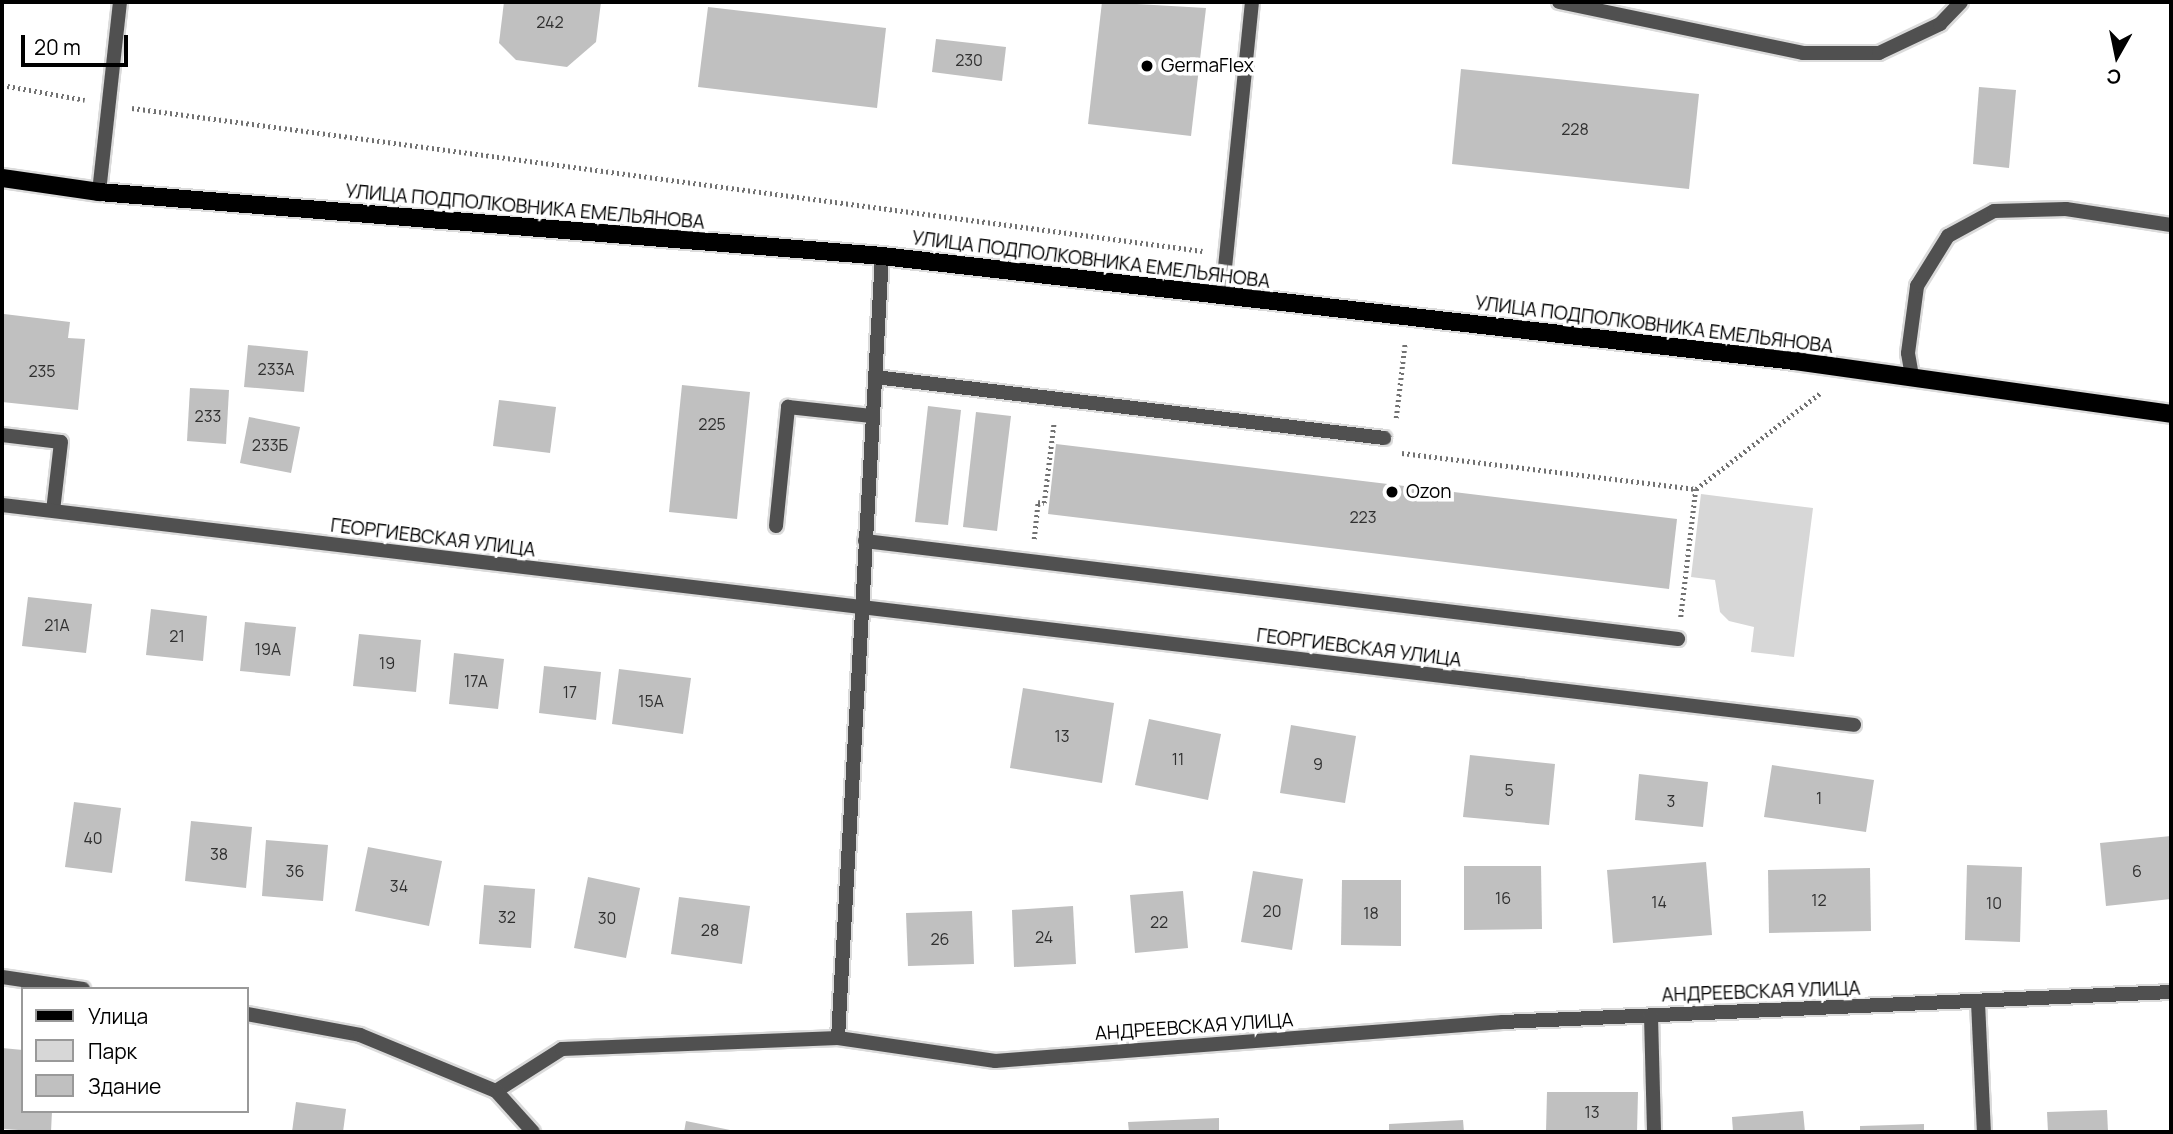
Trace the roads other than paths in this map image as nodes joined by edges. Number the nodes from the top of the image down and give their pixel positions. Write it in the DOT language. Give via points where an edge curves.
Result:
graph roads {
  1 [pos="120,2"];
  2 [pos="1252,2"];
  3 [pos="1559,2"];
  4 [pos="1961,2"];
  5 [pos="1595,5"];
  6 [pos="2,178"];
  7 [pos="99,192"];
  8 [pos="2171,225"];
  9 [pos="882,256"];
  10 [pos="1222,297"];
  11 [pos="1912,376"];
  12 [pos="875,377"];
  13 [pos="2171,414"];
  14 [pos="872,416"];
  15 [pos="2,435"];
  16 [pos="1389,439"];
  17 [pos="2,505"];
  18 [pos="53,511"];
  19 [pos="776,526"];
  20 [pos="865,541"];
  21 [pos="860,610"];
  22 [pos="1678,639"];
  23 [pos="1854,725"];
  24 [pos="2,977"];
  25 [pos="70,987"];
  26 [pos="2171,992"];
  27 [pos="1978,1002"];
  28 [pos="248,1014"];
  29 [pos="1651,1016"];
  30 [pos="838,1038"];
  31 [pos="496,1091"];
  32 [pos="533,1132"];
  33 [pos="1654,1132"];
  34 [pos="1984,1132"];
  1 -- 7 [label="street"];
  2 -- 10 [label="street"];
  3 -- 5 [label="street"];
  4 -- 5 [label="street" via="1940,24 1879,53 1802,53"];
  6 -- 7 [label="main road, УЛИЦА ПОДПОЛКОВНИКА ЕМЕЛЬЯНОВА"];
  7 -- 9 [label="main road, УЛИЦА ПОДПОЛКОВНИКА ЕМЕЛЬЯНОВА"];
  8 -- 11 [label="street" via="2066,209 1994,211 1948,236 1917,286 1908,354"];
  9 -- 10 [label="main road, УЛИЦА ПОДПОЛКОВНИКА ЕМЕЛЬЯНОВА"];
  9 -- 12 [label="street"];
  10 -- 11 [label="main road, УЛИЦА ПОДПОЛКОВНИКА ЕМЕЛЬЯНОВА"];
  11 -- 13 [label="main road, УЛИЦА ПОДПОЛКОВНИКА ЕМЕЛЬЯНОВА"];
  12 -- 14 [label="street"];
  12 -- 16 [label="street"];
  14 -- 19 [label="street" via="788,408"];
  14 -- 20 [label="street"];
  15 -- 18 [label="street" via="61,442"];
  17 -- 18 [label="street, ГЕОРГИЕВСКАЯ УЛИЦА"];
  18 -- 21 [label="street, ГЕОРГИЕВСКАЯ УЛИЦА"];
  20 -- 21 [label="street"];
  20 -- 22 [label="street"];
  21 -- 23 [label="street, ГЕОРГИЕВСКАЯ УЛИЦА"];
  21 -- 30 [label="street"];
  24 -- 25 [label="street"];
  26 -- 27 [label="street, АНДРЕЕВСКАЯ УЛИЦА"];
  27 -- 29 [label="street, АНДРЕЕВСКАЯ УЛИЦА"];
  27 -- 34 [label="street"];
  28 -- 31 [label="street" via="360,1035"];
  29 -- 30 [label="street, АНДРЕЕВСКАЯ УЛИЦА" via="995,1061"];
  29 -- 33 [label="street"];
  30 -- 31 [label="street, АНДРЕЕВСКАЯ УЛИЦА" via="562,1049"];
  31 -- 32 [label="street"];
}
